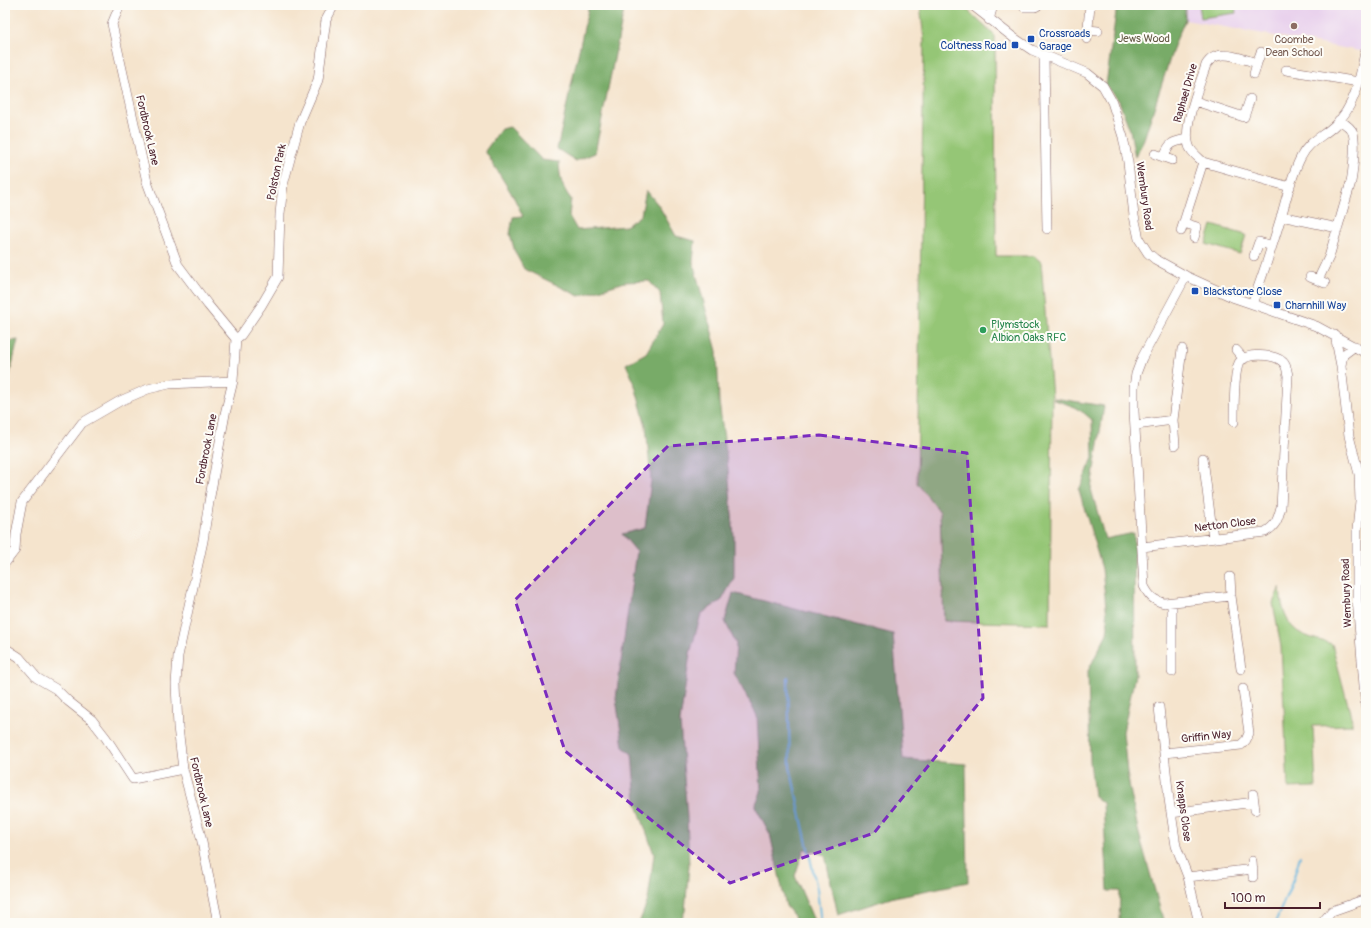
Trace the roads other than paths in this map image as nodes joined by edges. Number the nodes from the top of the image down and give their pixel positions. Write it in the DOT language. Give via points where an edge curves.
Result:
graph roads {
  1 [pos="120,5"];
  2 [pos="334,5"];
  3 [pos="972,5"];
  4 [pos="993,5"];
  5 [pos="1090,5"];
  6 [pos="1024,7"];
  7 [pos="1037,9"];
  8 [pos="989,20"];
  9 [pos="1098,31"];
  10 [pos="1261,52"];
  11 [pos="1365,52"];
  12 [pos="1044,56"];
  13 [pos="1257,63"];
  14 [pos="1286,70"];
  15 [pos="1254,74"];
  16 [pos="1359,82"];
  17 [pos="1250,99"];
  18 [pos="1195,101"];
  19 [pos="1339,120"];
  20 [pos="1188,139"];
  21 [pos="1164,157"];
  22 [pos="1203,162"];
  23 [pos="1290,187"];
  24 [pos="1282,216"];
  25 [pos="1338,228"];
  26 [pos="1047,229"];
  27 [pos="1194,238"];
  28 [pos="1272,246"];
  29 [pos="1254,256"];
  30 [pos="1186,276"];
  31 [pos="1318,280"];
  32 [pos="1252,304"];
  33 [pos="1335,335"];
  34 [pos="236,339"];
  35 [pos="1355,346"];
  36 [pos="1182,349"];
  37 [pos="1236,350"];
  38 [pos="1366,353"];
  39 [pos="1244,359"];
  40 [pos="1341,366"];
  41 [pos="233,381"];
  42 [pos="1173,420"];
  43 [pos="1234,422"];
  44 [pos="1136,425"];
  45 [pos="1175,445"];
  46 [pos="1203,458"];
  47 [pos="1362,473"];
  48 [pos="1212,538"];
  49 [pos="1142,547"];
  50 [pos="5,563"];
  51 [pos="1230,577"];
  52 [pos="1231,596"];
  53 [pos="1172,603"];
  54 [pos="5,648"];
  55 [pos="1174,665"];
  56 [pos="1241,669"];
  57 [pos="1243,689"];
  58 [pos="1159,707"];
  59 [pos="1366,710"];
  60 [pos="1164,753"];
  61 [pos="183,769"];
  62 [pos="1254,802"];
  63 [pos="1170,813"];
  64 [pos="1253,869"];
  65 [pos="1188,877"];
  66 [pos="1366,899"];
  67 [pos="218,923"];
  68 [pos="1199,923"];
  69 [pos="1322,923"];
  1 -- 34 [label="street, Fordbrook Lane" via="112,24 147,182 178,265"];
  2 -- 34 [label="street, Polston Park" via="326,20 318,80 300,122 283,186 278,276 261,306"];
  3 -- 8 [label="street, Wembury Road"];
  4 -- 8 [label="street"];
  5 -- 9 [label="street" via="1088,34"];
  6 -- 7 [label="street"];
  8 -- 12 [label="street, Wembury Road"];
  10 -- 13 [label="street"];
  11 -- 16 [label="street"];
  12 -- 26 [label="street"];
  12 -- 30 [label="street, Wembury Road" via="1086,73 1096,80 1108,95 1123,137 1139,239 1155,259"];
  13 -- 15 [label="street"];
  13 -- 18 [label="street, Raphael Drive" via="1225,54 1209,59"];
  14 -- 16 [label="street" via="1302,76"];
  16 -- 19 [label="street" via="1354,99"];
  17 -- 18 [label="street" via="1243,121"];
  18 -- 20 [label="street, Raphael Drive" via="1187,132"];
  19 -- 23 [label="street" via="1306,147"];
  19 -- 25 [label="street" via="1351,129 1354,144 1351,182"];
  20 -- 21 [label="street" via="1171,143"];
  20 -- 22 [label="street, Raphael Drive" via="1189,147"];
  22 -- 23 [label="street"];
  22 -- 27 [label="street" via="1182,227 1198,227"];
  23 -- 24 [label="street"];
  24 -- 25 [label="street"];
  24 -- 28 [label="street"];
  25 -- 31 [label="street" via="1329,257"];
  28 -- 29 [label="street" via="1259,242"];
  28 -- 32 [label="street"];
  30 -- 32 [label="street, Wembury Road"];
  30 -- 44 [label="street" via="1151,339 1136,374"];
  32 -- 33 [label="street, Wembury Road"];
  33 -- 35 [label="street"];
  33 -- 40 [label="street, Wembury Road"];
  34 -- 41 [label="street, Fordbrook Lane"];
  35 -- 38 [label="street"];
  35 -- 40 [label="street" via="1343,355"];
  36 -- 42 [label="street" via="1174,377"];
  37 -- 39 [label="street"];
  39 -- 43 [label="street" via="1237,371 1238,412"];
  39 -- 48 [label="street, Netton Close" via="1252,355 1275,358 1282,361 1287,368 1279,467 1279,516 1276,523 1264,532"];
  40 -- 47 [label="street, Wembury Road" via="1349,436"];
  41 -- 50 [label="street" via="169,384 148,389 120,401 82,423 22,502 15,550"];
  41 -- 61 [label="street, Fordbrook Lane" via="178,656 177,720"];
  42 -- 44 [label="street"];
  42 -- 45 [label="street"];
  44 -- 49 [label="street"];
  46 -- 48 [label="street" via="1209,469"];
  47 -- 59 [label="street, Wembury Road" via="1357,530 1357,599"];
  48 -- 49 [label="street, Netton Close"];
  49 -- 53 [label="street" via="1144,586 1148,594 1155,600"];
  51 -- 52 [label="street"];
  52 -- 53 [label="street"];
  52 -- 56 [label="street" via="1242,648"];
  53 -- 55 [label="street"];
  54 -- 61 [label="street" via="19,657 38,678 56,689 92,720 133,779"];
  57 -- 60 [label="street, Griffin Way" via="1242,715 1249,733 1241,745"];
  58 -- 60 [label="street, Knapps Close" via="1164,724"];
  60 -- 63 [label="street, Knapps Close"];
  61 -- 67 [label="street, Fordbrook Lane" via="201,837"];
  62 -- 63 [label="street"];
  63 -- 65 [label="street, Knapps Close" via="1176,846"];
  64 -- 65 [label="street"];
  65 -- 68 [label="street, Knapps Close"];
  66 -- 69 [label="street" via="1332,910"];
}
